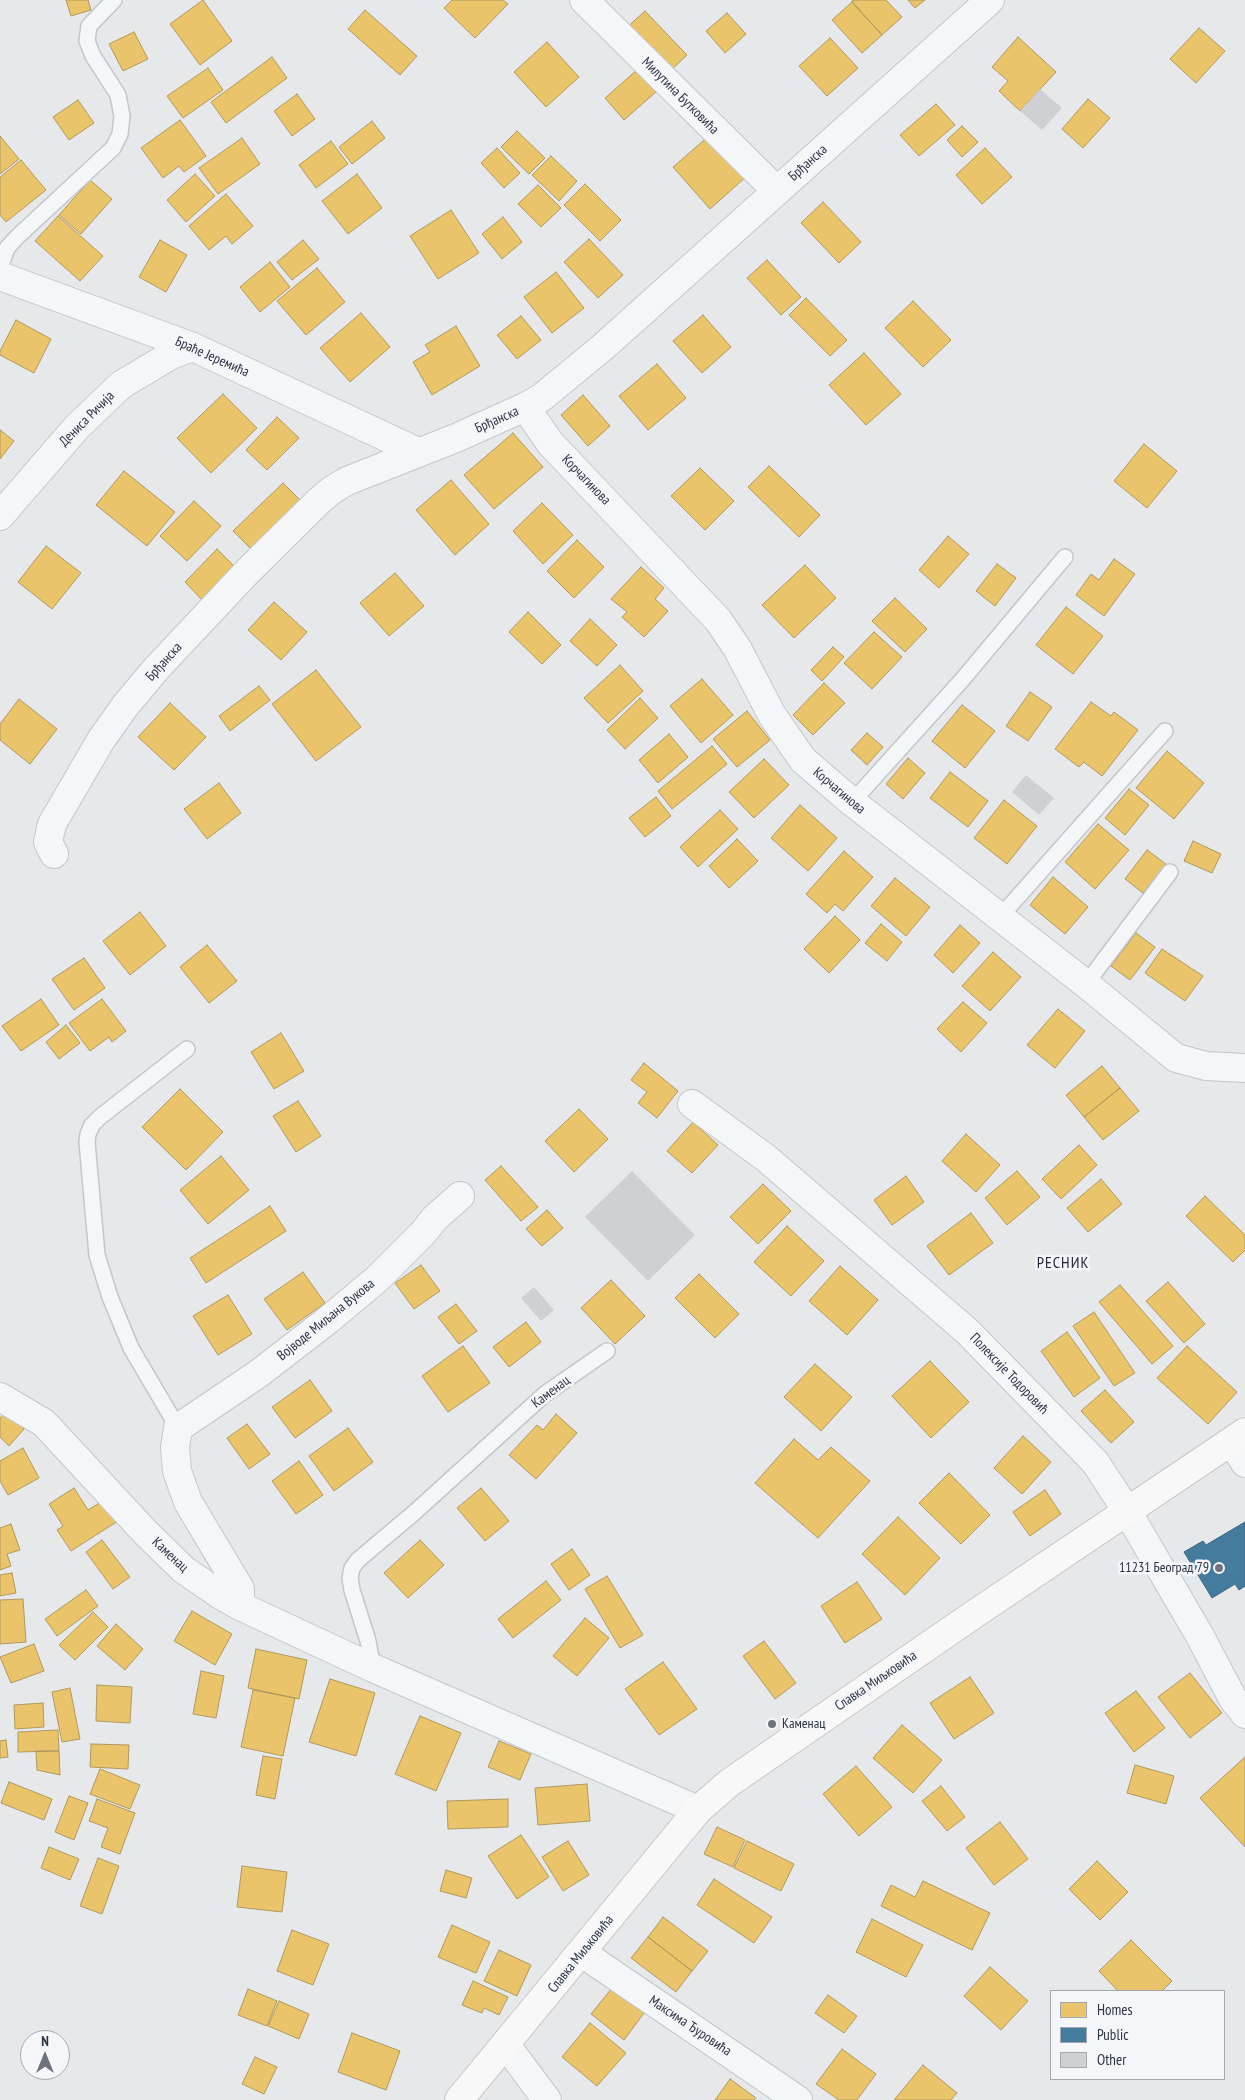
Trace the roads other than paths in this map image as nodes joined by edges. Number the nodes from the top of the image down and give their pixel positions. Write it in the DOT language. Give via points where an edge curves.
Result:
graph roads {
  1 [pos="114,0"];
  2 [pos="584,0"];
  3 [pos="990,0"];
  4 [pos="777,191"];
  5 [pos="0,268"];
  6 [pos="0,276"];
  7 [pos="193,347"];
  8 [pos="525,407"];
  9 [pos="418,452"];
  10 [pos="0,516"];
  11 [pos="1065,557"];
  12 [pos="1166,732"];
  13 [pos="852,802"];
  14 [pos="54,854"];
  15 [pos="1170,872"];
  16 [pos="1000,917"];
  17 [pos="1086,984"];
  18 [pos="187,1049"];
  19 [pos="1245,1068"];
  20 [pos="692,1104"];
  21 [pos="460,1196"];
  22 [pos="607,1352"];
  23 [pos="0,1397"];
  24 [pos="178,1428"];
  25 [pos="1241,1446"];
  26 [pos="1127,1511"];
  27 [pos="240,1606"];
  28 [pos="373,1668"];
  29 [pos="1245,1714"];
  30 [pos="698,1810"];
  31 [pos="582,1952"];
  32 [pos="506,2045"];
  33 [pos="459,2100"];
  34 [pos="547,2100"];
  35 [pos="798,2100"];
  1 -- 5 [label="lane" via="90,26 87,41 118,95 122,116 120,134 113,148 7,248"];
  2 -- 4 [label="street, Милутина Бутковића"];
  3 -- 4 [label="street, Брђанска"];
  4 -- 8 [label="street, Брђанска" via="603,347 541,398"];
  6 -- 7 [label="street, Браће Јеремића"];
  7 -- 9 [label="street, Браће Јеремића"];
  7 -- 10 [label="street, Дениса Ричија" via="171,354 122,385 77,427"];
  8 -- 9 [label="street, Брђанска"];
  8 -- 13 [label="street, Корчагинова" via="551,444 718,620 737,648 784,735 803,760"];
  9 -- 14 [label="street, Брђанска" via="332,490 248,571 156,669 101,740 52,824 48,842"];
  11 -- 13 [label="lane" via="962,680"];
  12 -- 16 [label="lane"];
  13 -- 16 [label="street, Корчагинова"];
  15 -- 17 [label="lane"];
  16 -- 17 [label="street, Корчагинова"];
  17 -- 19 [label="street, Корчагинова" via="1176,1058 1206,1066"];
  18 -- 24 [label="lane" via="96,1121 87,1142 97,1254 110,1297 131,1348"];
  20 -- 26 [label="street, Полексије Тодоровић" via="766,1158 968,1332 1095,1462"];
  21 -- 24 [label="street, Војводе Миљана Вукова" via="377,1279 328,1320 258,1374"];
  22 -- 28 [label="lane, Каменац" via="545,1394 352,1568 352,1590"];
  23 -- 27 [label="street, Каменац" via="44,1423 184,1570"];
  24 -- 27 [label="street" via="175,1448 177,1471 188,1502 240,1589"];
  25 -- 26 [label="street, Славка Миљковића"];
  26 -- 29 [label="street, Полексије Тодоровић" via="1233,1699"];
  26 -- 30 [label="street, Славка Миљковића" via="758,1762"];
  27 -- 28 [label="street, Каменац"];
  28 -- 30 [label="street, Каменац"];
  30 -- 31 [label="street, Славка Миљковића"];
  31 -- 32 [label="street, Славка Миљковића"];
  31 -- 35 [label="street, Максима Ђуровића"];
  32 -- 33 [label="street, Славка Миљковића"];
  32 -- 34 [label="street"];
}
